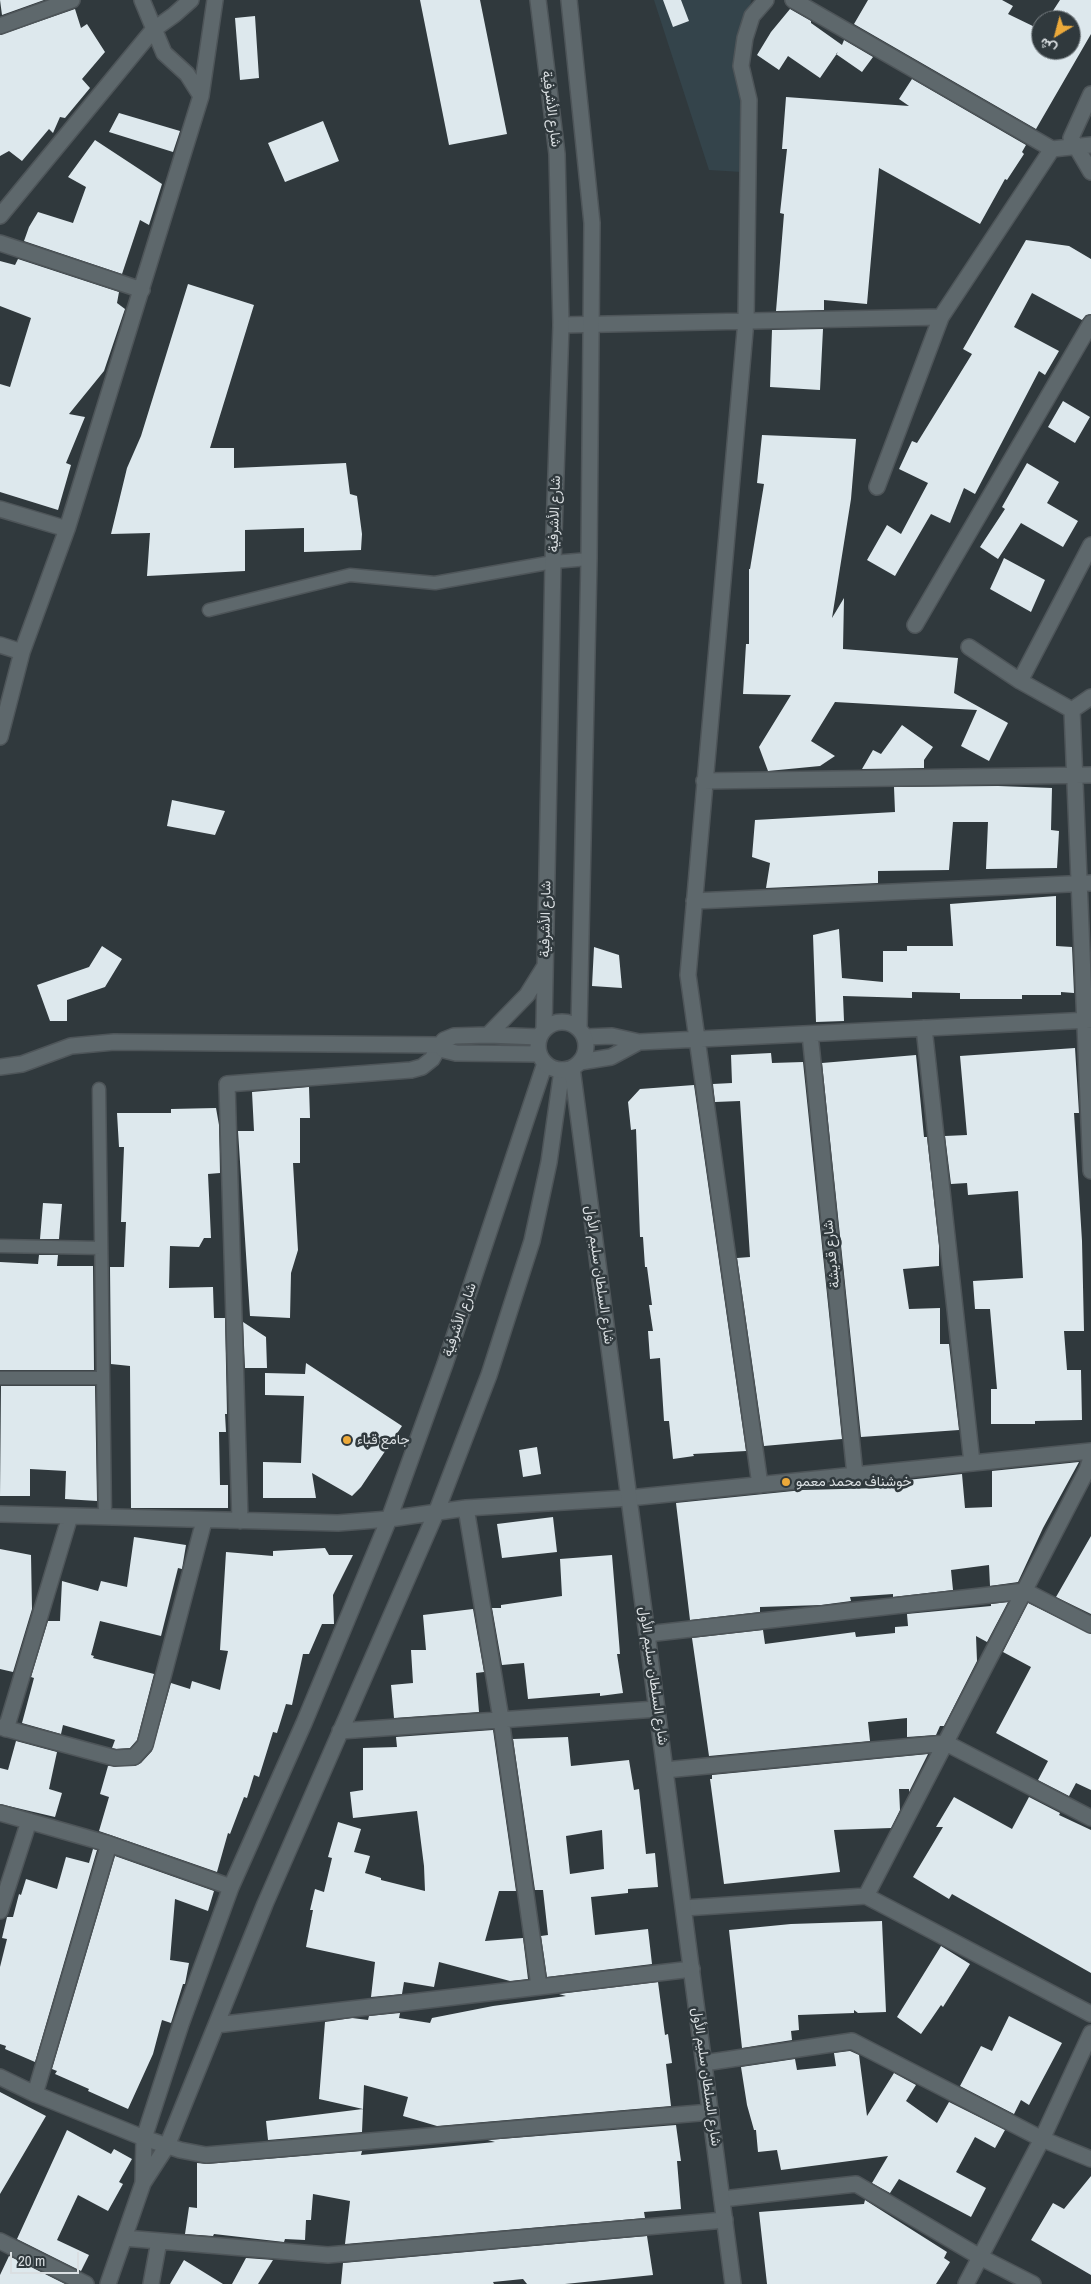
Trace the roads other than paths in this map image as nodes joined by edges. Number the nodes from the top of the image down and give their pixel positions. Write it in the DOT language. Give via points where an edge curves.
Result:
graph roads {
  1 [pos="72,0"];
  2 [pos="142,0"];
  3 [pos="190,0"];
  4 [pos="215,0"];
  5 [pos="538,0"];
  6 [pos="569,0"];
  7 [pos="766,0"];
  8 [pos="793,0"];
  9 [pos="0,26"];
  10 [pos="153,30"];
  11 [pos="1091,94"];
  12 [pos="201,96"];
  13 [pos="1084,147"];
  14 [pos="1052,149"];
  15 [pos="1091,172"];
  16 [pos="0,216"];
  17 [pos="0,243"];
  18 [pos="142,290"];
  19 [pos="941,317"];
  20 [pos="746,320"];
  21 [pos="1091,323"];
  22 [pos="592,324"];
  23 [pos="562,325"];
  24 [pos="877,487"];
  25 [pos="0,509"];
  26 [pos="67,529"];
  27 [pos="1091,545"];
  28 [pos="588,558"];
  29 [pos="553,562"];
  30 [pos="209,610"];
  31 [pos="915,625"];
  32 [pos="0,645"];
  33 [pos="969,647"];
  34 [pos="22,652"];
  35 [pos="1020,681"];
  36 [pos="1091,697"];
  37 [pos="1072,710"];
  38 [pos="0,737"];
  39 [pos="1091,775"];
  40 [pos="1074,776"];
  41 [pos="704,781"];
  42 [pos="1085,883"];
  43 [pos="694,901"];
  44 [pos="546,965"];
  45 [pos="1088,1020"];
  46 [pos="924,1028"];
  47 [pos="542,1033"];
  48 [pos="582,1033"];
  49 [pos="810,1034"];
  50 [pos="488,1035"];
  51 [pos="698,1040"];
  52 [pos="639,1042"];
  53 [pos="440,1045"];
  54 [pos="542,1058"];
  55 [pos="0,1067"];
  56 [pos="571,1067"];
  57 [pos="99,1090"];
  58 [pos="1091,1171"];
  59 [pos="0,1246"];
  60 [pos="101,1248"];
  61 [pos="0,1378"];
  62 [pos="102,1378"];
  63 [pos="1091,1451"];
  64 [pos="1091,1458"];
  65 [pos="972,1463"];
  66 [pos="855,1475"];
  67 [pos="760,1484"];
  68 [pos="628,1498"];
  69 [pos="466,1508"];
  70 [pos="436,1513"];
  71 [pos="0,1514"];
  72 [pos="70,1516"];
  73 [pos="105,1517"];
  74 [pos="389,1519"];
  75 [pos="204,1521"];
  76 [pos="240,1521"];
  77 [pos="1025,1591"];
  78 [pos="1091,1625"];
  79 [pos="647,1634"];
  80 [pos="657,1709"];
  81 [pos="501,1719"];
  82 [pos="3,1728"];
  83 [pos="340,1731"];
  84 [pos="946,1743"];
  85 [pos="665,1770"];
  86 [pos="0,1813"];
  87 [pos="1091,1818"];
  88 [pos="29,1821"];
  89 [pos="109,1844"];
  90 [pos="231,1887"];
  91 [pos="866,1896"];
  92 [pos="684,1908"];
  93 [pos="0,1911"];
  94 [pos="692,1969"];
  95 [pos="539,1986"];
  96 [pos="1091,2014"];
  97 [pos="216,2025"];
  98 [pos="1091,2033"];
  99 [pos="704,2063"];
  100 [pos="0,2077"];
  101 [pos="35,2094"];
  102 [pos="711,2112"];
  103 [pos="144,2138"];
  104 [pos="1042,2139"];
  105 [pos="167,2146"];
  106 [pos="1091,2159"];
  107 [pos="143,2183"];
  108 [pos="722,2200"];
  109 [pos="725,2220"];
  110 [pos="124,2238"];
  111 [pos="0,2241"];
  112 [pos="159,2241"];
  113 [pos="980,2257"];
  114 [pos="86,2284"];
  115 [pos="108,2284"];
  116 [pos="151,2284"];
  117 [pos="733,2284"];
  118 [pos="966,2284"];
  119 [pos="1033,2284"];
  1 -- 9 [label="street"];
  2 -- 10 [label="street"];
  3 -- 10 [label="street"];
  4 -- 12 [label="street"];
  5 -- 23 [label="street, شارع الأشرفية" via="557,154"];
  6 -- 22 [label="street, شارع الأشرفية" via="592,223"];
  7 -- 20 [label="street" via="752,16 741,66 749,100"];
  8 -- 14 [label="street"];
  10 -- 12 [label="street" via="164,53 186,74"];
  10 -- 16 [label="street"];
  11 -- 13 [label="street" via="1071,138"];
  12 -- 18 [label="street"];
  13 -- 14 [label="street"];
  13 -- 15 [label="street"];
  14 -- 19 [label="street"];
  17 -- 18 [label="street"];
  18 -- 26 [label="street"];
  19 -- 20 [label="street"];
  19 -- 24 [label="street"];
  20 -- 22 [label="street"];
  20 -- 41 [label="street"];
  21 -- 31 [label="street"];
  22 -- 23 [label="street"];
  22 -- 28 [label="street, شارع الأشرفية"];
  23 -- 29 [label="street, شارع الأشرفية"];
  25 -- 26 [label="street"];
  26 -- 34 [label="street"];
  27 -- 35 [label="street"];
  28 -- 29 [label="lane"];
  28 -- 48 [label="street, شارع الأشرفية"];
  29 -- 30 [label="lane" via="435,583 350,575"];
  29 -- 44 [label="street, شارع الأشرفية"];
  32 -- 34 [label="street"];
  33 -- 35 [label="street"];
  34 -- 38 [label="street"];
  35 -- 37 [label="street"];
  36 -- 37 [label="street"];
  37 -- 40 [label="street"];
  39 -- 40 [label="street"];
  40 -- 41 [label="street"];
  40 -- 42 [label="street"];
  41 -- 43 [label="street"];
  42 -- 43 [label="street"];
  42 -- 45 [label="street"];
  43 -- 51 [label="street" via="688,975"];
  44 -- 47 [label="street, شارع الأشرفية"];
  44 -- 50 [label="street" via="527,995"];
  45 -- 46 [label="street"];
  45 -- 58 [label="street"];
  46 -- 49 [label="street"];
  46 -- 65 [label="street"];
  47 -- 48 [label="street" via="552,1023 562,1021 571,1023"];
  47 -- 50 [label="street"];
  47 -- 54 [label="street"];
  48 -- 52 [label="street"];
  48 -- 56 [label="street" via="586,1046"];
  49 -- 51 [label="street"];
  49 -- 66 [label="street, شارع قديشة"];
  50 -- 53 [label="street" via="449,1037"];
  51 -- 52 [label="street"];
  51 -- 67 [label="street"];
  52 -- 56 [label="street" via="611,1057"];
  53 -- 54 [label="street" via="444,1050 456,1053"];
  53 -- 55 [label="street" via="93,1043 71,1046 22,1064"];
  53 -- 76 [label="street" via="432,1059 411,1070 227,1084"];
  54 -- 56 [label="street" via="553,1068"];
  54 -- 74 [label="street, شارع الأشرفية" via="445,1364"];
  56 -- 68 [label="street, شارع السلطان سليم الأول"];
  56 -- 70 [label="street" via="532,1241 489,1376"];
  57 -- 60 [label="lane"];
  59 -- 60 [label="lane"];
  60 -- 62 [label="lane"];
  61 -- 62 [label="lane"];
  62 -- 73 [label="lane"];
  63 -- 65 [label="street"];
  64 -- 77 [label="street"];
  65 -- 66 [label="street"];
  66 -- 67 [label="street"];
  67 -- 68 [label="street"];
  68 -- 69 [label="street"];
  68 -- 79 [label="street, شارع السلطان سليم الأول"];
  69 -- 70 [label="street"];
  69 -- 81 [label="street"];
  70 -- 74 [label="street"];
  70 -- 83 [label="street"];
  71 -- 72 [label="street"];
  72 -- 73 [label="street"];
  72 -- 82 [label="street"];
  73 -- 75 [label="street"];
  74 -- 76 [label="street" via="338,1523"];
  74 -- 90 [label="street, شارع الأشرفية"];
  75 -- 76 [label="street"];
  75 -- 82 [label="street" via="145,1745 134,1756 115,1758"];
  77 -- 78 [label="street"];
  77 -- 79 [label="street"];
  77 -- 84 [label="street"];
  79 -- 80 [label="street, شارع السلطان سليم الأول"];
  80 -- 81 [label="street"];
  80 -- 85 [label="street, شارع السلطان سليم الأول"];
  81 -- 83 [label="street"];
  81 -- 95 [label="street"];
  83 -- 97 [label="street"];
  84 -- 85 [label="street"];
  84 -- 87 [label="street"];
  84 -- 91 [label="street"];
  85 -- 92 [label="street, شارع السلطان سليم الأول"];
  86 -- 88 [label="street"];
  88 -- 89 [label="street"];
  88 -- 93 [label="street"];
  89 -- 90 [label="street"];
  89 -- 101 [label="street"];
  90 -- 103 [label="street, شارع الأشرفية"];
  91 -- 92 [label="street"];
  91 -- 96 [label="street"];
  92 -- 94 [label="street, شارع السلطان سليم الأول"];
  94 -- 95 [label="street"];
  94 -- 99 [label="street, شارع السلطان سليم الأول"];
  95 -- 97 [label="street"];
  97 -- 105 [label="street"];
  98 -- 104 [label="street"];
  99 -- 102 [label="street, شارع السلطان سليم الأول"];
  99 -- 104 [label="street" via="852,2041"];
  100 -- 101 [label="street"];
  101 -- 103 [label="street"];
  102 -- 105 [label="street" via="206,2155"];
  102 -- 108 [label="street, شارع السلطان سليم الأول"];
  103 -- 105 [label="street"];
  103 -- 107 [label="street, شارع الأشرفية"];
  104 -- 106 [label="street"];
  104 -- 113 [label="street"];
  105 -- 107 [label="street"];
  107 -- 110 [label="street"];
  108 -- 109 [label="street, شارع السلطان سليم الأول"];
  108 -- 113 [label="street" via="856,2184"];
  109 -- 112 [label="street" via="328,2255"];
  109 -- 117 [label="street, شارع السلطان سليم الأول"];
  110 -- 112 [label="street"];
  110 -- 115 [label="street"];
  111 -- 114 [label="street"];
  112 -- 116 [label="street"];
  113 -- 118 [label="street"];
  113 -- 119 [label="street"];
}
